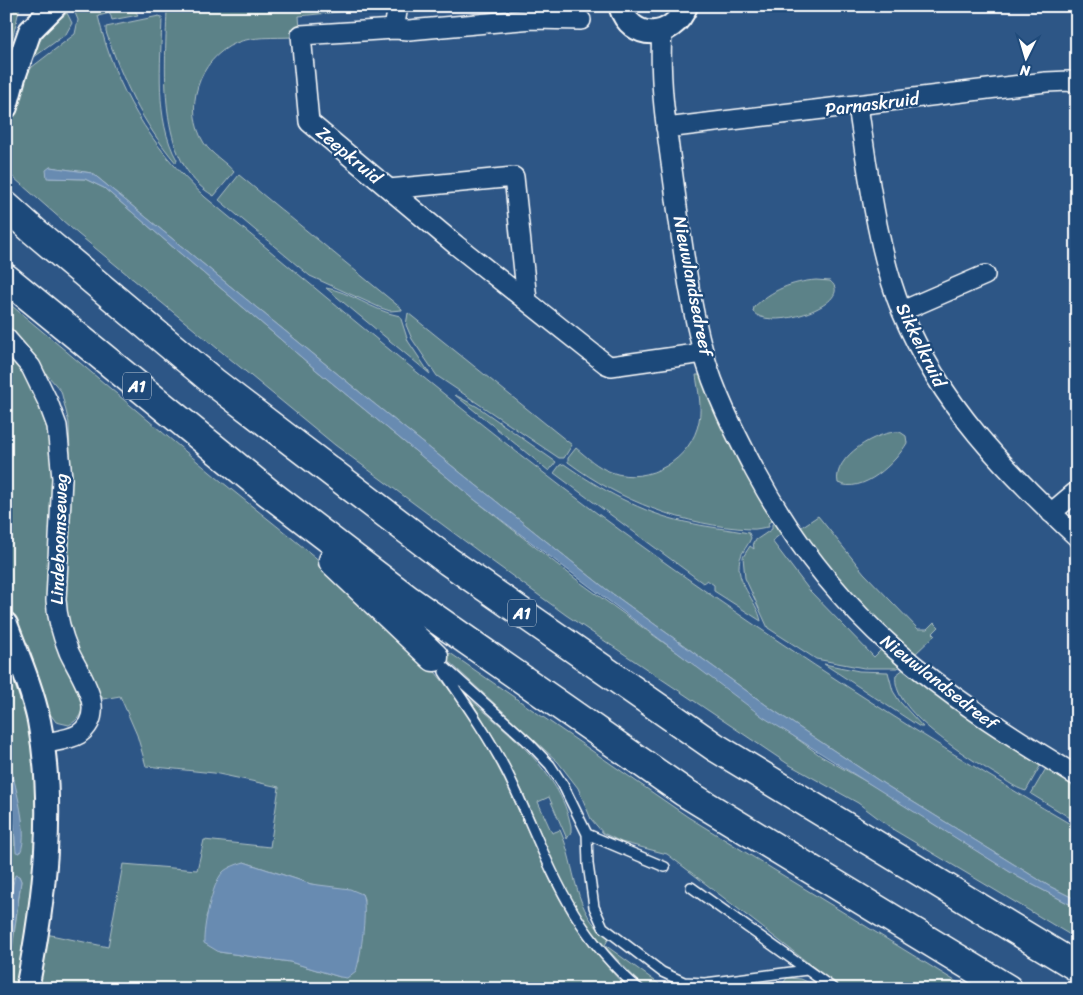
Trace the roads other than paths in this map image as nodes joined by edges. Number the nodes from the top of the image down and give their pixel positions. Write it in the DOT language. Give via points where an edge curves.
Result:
graph roads {
  1 [pos="55,6"];
  2 [pos="398,6"];
  3 [pos="620,6"];
  4 [pos="686,6"];
  5 [pos="581,20"];
  6 [pos="394,28"];
  7 [pos="662,31"];
  8 [pos="1077,84"];
  9 [pos="7,102"];
  10 [pos="858,106"];
  11 [pos="666,128"];
  12 [pos="390,189"];
  13 [pos="6,206"];
  14 [pos="985,275"];
  15 [pos="6,278"];
  16 [pos="526,300"];
  17 [pos="902,311"];
  18 [pos="6,338"];
  19 [pos="704,353"];
  20 [pos="1077,491"];
  21 [pos="269,493"];
  22 [pos="1051,513"];
  23 [pos="1077,537"];
  24 [pos="6,624"];
  25 [pos="434,657"];
  26 [pos="42,744"];
  27 [pos="1077,776"];
  28 [pos="587,834"];
  29 [pos="664,867"];
  30 [pos="691,886"];
  31 [pos="1077,967"];
  32 [pos="807,970"];
  33 [pos="27,989"];
  34 [pos="639,989"];
  35 [pos="834,989"];
  36 [pos="1008,989"];
  1 -- 9 [label="street" via="30,30"];
  2 -- 6 [label="street"];
  3 -- 7 [label="street" via="632,25 651,33"];
  4 -- 7 [label="street" via="674,25"];
  5 -- 6 [label="street, Zeepkruid" via="555,18 409,30"];
  6 -- 12 [label="street, Zeepkruid" via="301,35 309,122"];
  7 -- 11 [label="street, Nieuwlandsedreef" via="660,54"];
  8 -- 10 [label="street, Parnaskruid" via="1046,82"];
  10 -- 11 [label="street, Parnaskruid"];
  10 -- 17 [label="street, Sikkelkruid" via="874,208"];
  11 -- 19 [label="street, Nieuwlandsedreef" via="684,259"];
  12 -- 16 [label="street, Zeepkruid"];
  12 -- 16 [label="street, Zeepkruid" via="514,176"];
  13 -- 31 [label="highway, A1" via="216,383 448,561 715,747"];
  14 -- 17 [label="street"];
  15 -- 21 [label="highway, A1"];
  16 -- 19 [label="street, Zeepkruid" via="611,366"];
  17 -- 22 [label="street, Sikkelkruid" via="922,356 952,404 1004,468"];
  18 -- 26 [label="street, Lindeboomseweg" via="31,366 57,426 62,478 57,616 93,706 90,722 79,734"];
  19 -- 27 [label="street, Nieuwlandsedreef" via="728,417 765,490 801,547 838,595 888,644 949,694"];
  20 -- 22 [label="street"];
  21 -- 25 [label="highway, A1" via="306,537"];
  21 -- 36 [label="highway, A1" via="409,600 684,792"];
  22 -- 23 [label="street, Sikkelkruid"];
  24 -- 26 [label="street" via="32,696"];
  25 -- 28 [label="lane, A1" via="550,765 569,795"];
  25 -- 34 [label="lane, A1" via="500,761 567,902 595,943"];
  26 -- 33 [label="street" via="46,788 45,846 37,938"];
  28 -- 29 [label="lane"];
  28 -- 32 [label="lane, A1" via="594,907 603,927 662,972 677,980 698,984"];
  30 -- 32 [label="lane"];
  32 -- 35 [label="lane"];
}
